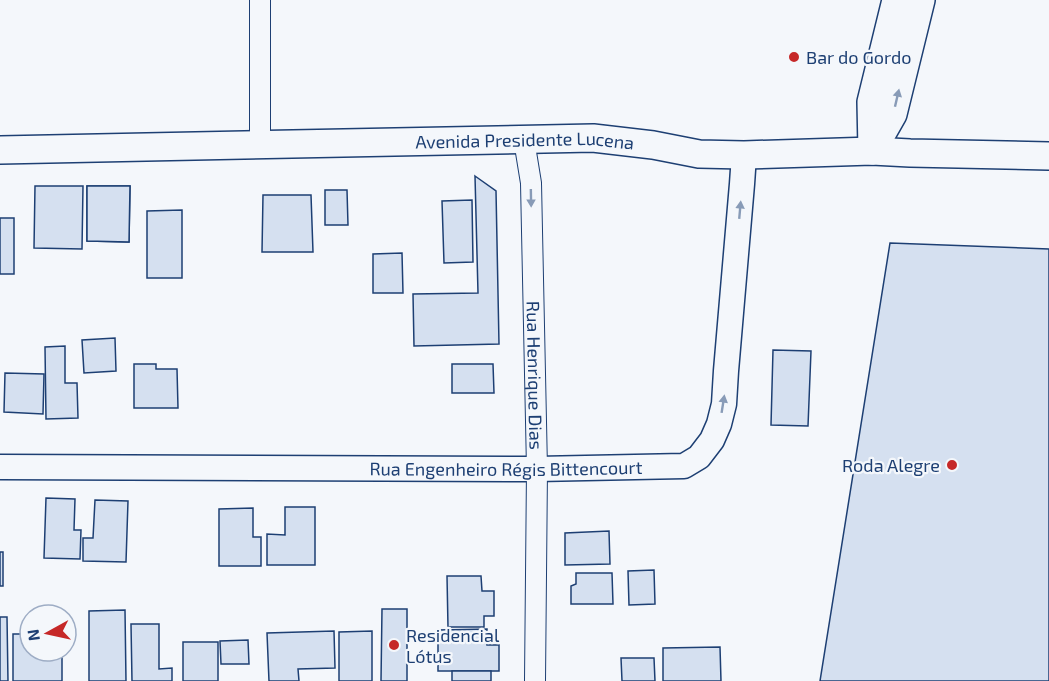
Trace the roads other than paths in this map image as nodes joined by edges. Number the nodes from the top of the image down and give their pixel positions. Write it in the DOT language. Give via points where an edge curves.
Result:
graph roads {
  1 [pos="260,0"];
  2 [pos="896,0"];
  3 [pos="921,0"];
  4 [pos="524,140"];
  5 [pos="260,144"];
  6 [pos="0,150"];
  7 [pos="872,151"];
  8 [pos="744,155"];
  9 [pos="1049,156"];
  10 [pos="0,467"];
  11 [pos="537,469"];
  12 [pos="535,681"];
  1 -- 5 [label="street"];
  2 -- 7 [label="main road" via="871,102"];
  7 -- 3 [label="main road, one-way" via="893,114"];
  4 -- 5 [label="main road, Avenida Presidente Lucena"];
  4 -- 8 [label="main road, Avenida Presidente Lucena" via="593,138 699,154"];
  4 -- 11 [label="street, Rua Henrique Dias, one-way" via="531,183"];
  5 -- 6 [label="main road, Avenida Presidente Lucena"];
  7 -- 8 [label="main road, Avenida Presidente Lucena"];
  7 -- 9 [label="main road, Avenida Presidente Lucena"];
  11 -- 8 [label="street, Rua Engenheiro Régis Bittencourt, one-way" via="684,466 712,440 724,404"];
  10 -- 11 [label="street, Rua Engenheiro Régis Bittencourt"];
  11 -- 12 [label="street, Rua Henrique Dias"];
}
